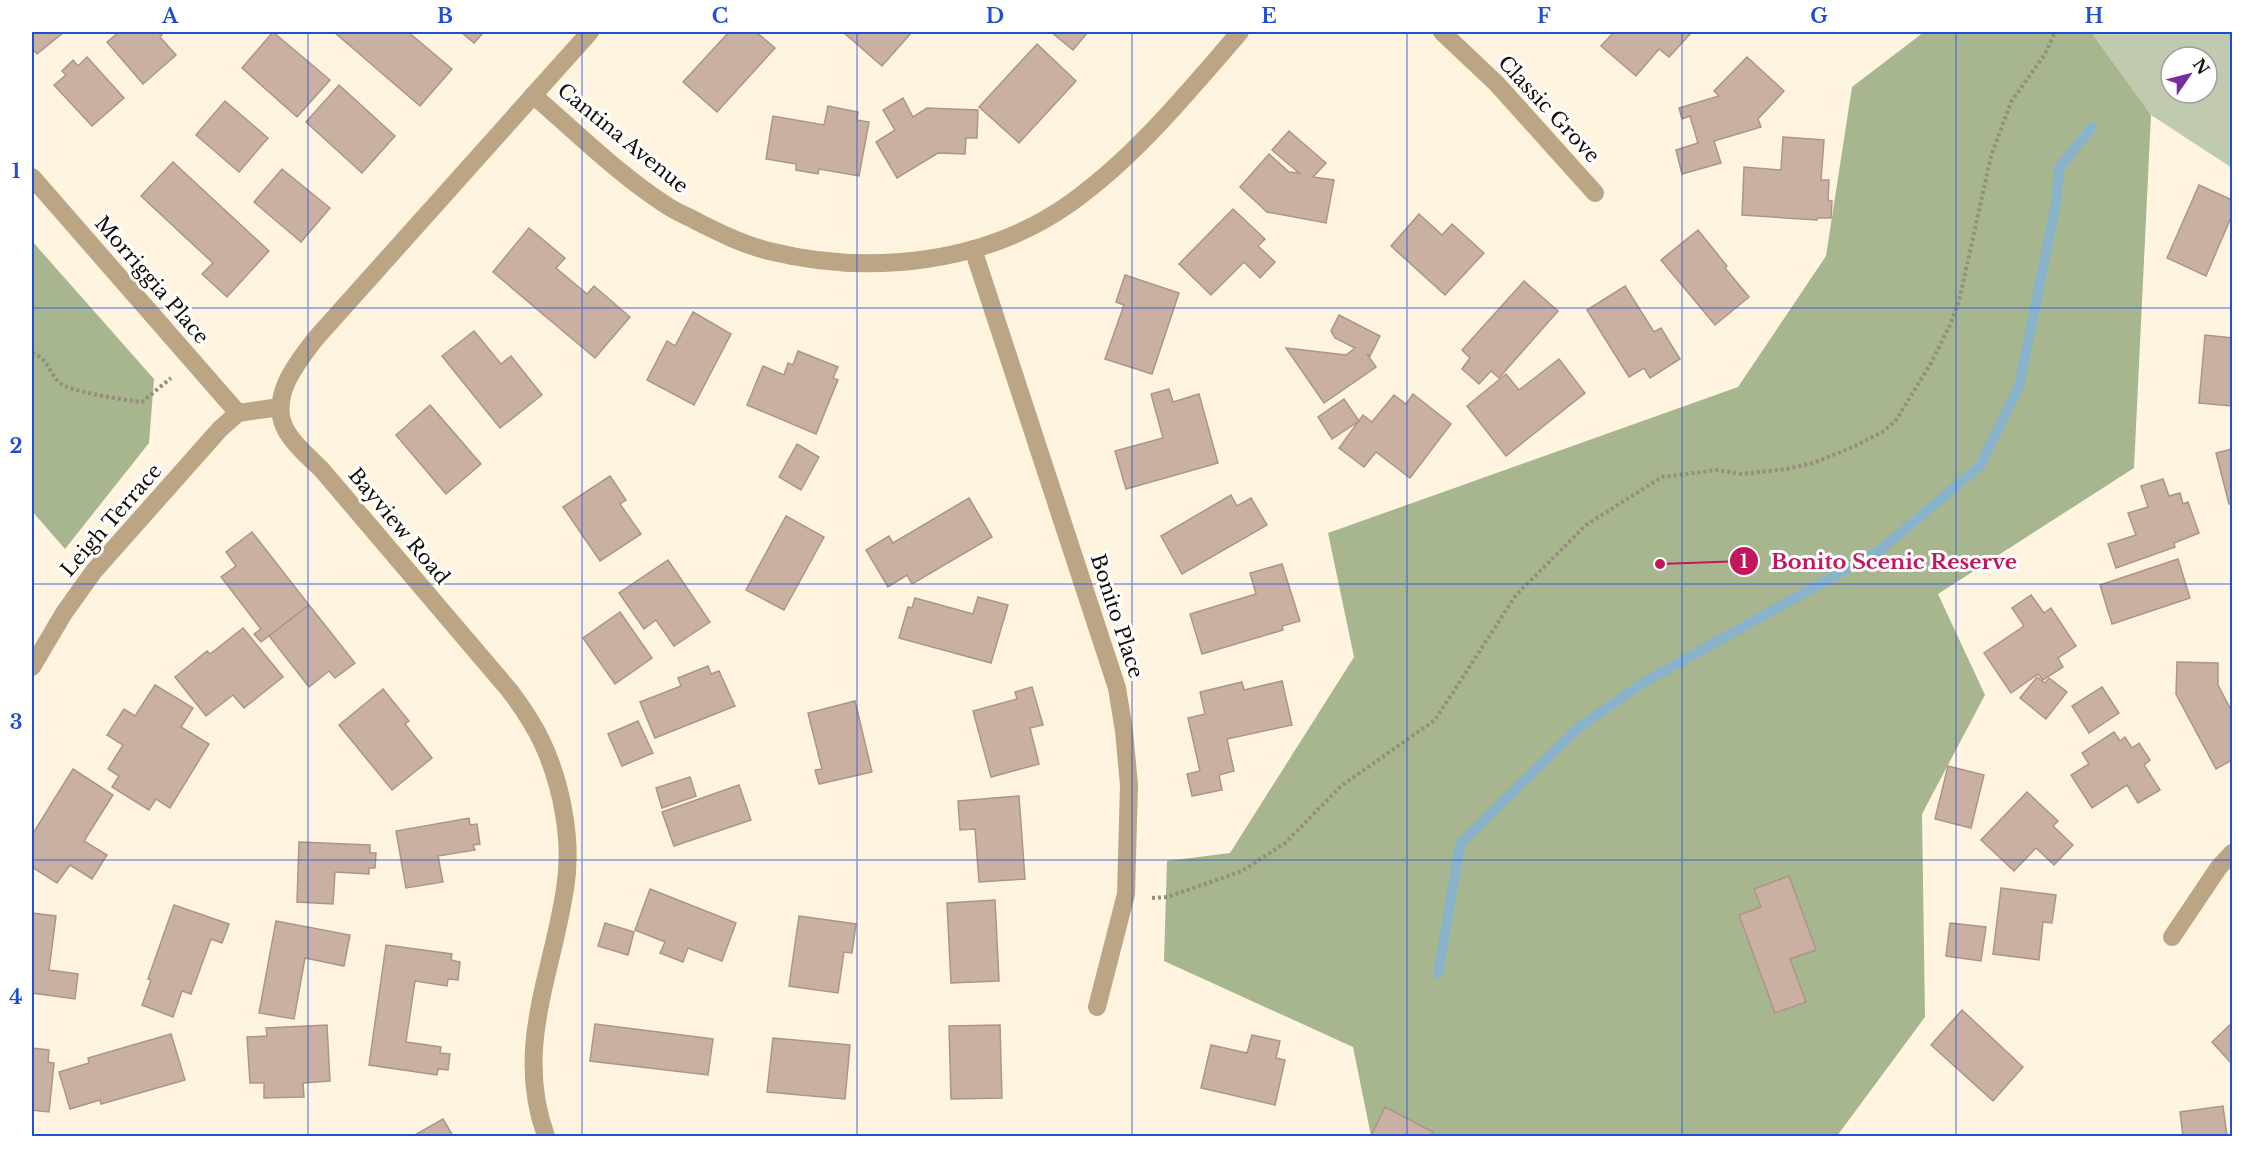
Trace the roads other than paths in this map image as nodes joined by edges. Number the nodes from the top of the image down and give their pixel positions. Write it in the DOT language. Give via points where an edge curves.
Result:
graph roads {
  1 [pos="590,32"];
  2 [pos="1240,32"];
  3 [pos="1442,32"];
  4 [pos="533,95"];
  5 [pos="32,177"];
  6 [pos="1595,194"];
  7 [pos="974,249"];
  8 [pos="280,407"];
  9 [pos="238,413"];
  10 [pos="32,667"];
  11 [pos="2232,853"];
  12 [pos="2172,937"];
  13 [pos="1097,1007"];
  14 [pos="546,1137"];
  1 -- 4 [label="street"];
  2 -- 7 [label="street, Cantina Avenue" via="1108,175 1029,228"];
  3 -- 6 [label="street, Classic Grove" via="1497,84"];
  4 -- 7 [label="street, Cantina Avenue" via="666,206 766,250 805,258 879,263"];
  4 -- 8 [label="street" via="317,337 286,382"];
  5 -- 9 [label="street, Morriggia Place"];
  7 -- 13 [label="street, Bonito Place" via="1117,688 1124,731 1129,785 1126,894"];
  8 -- 9 [label="street"];
  8 -- 14 [label="street, Bayview Road" via="293,440 510,691 529,718 554,772 567,860 566,887 535,1031 535,1091"];
  9 -- 10 [label="street, Leigh Terrace" via="94,571"];
  11 -- 12 [label="street"];
}
